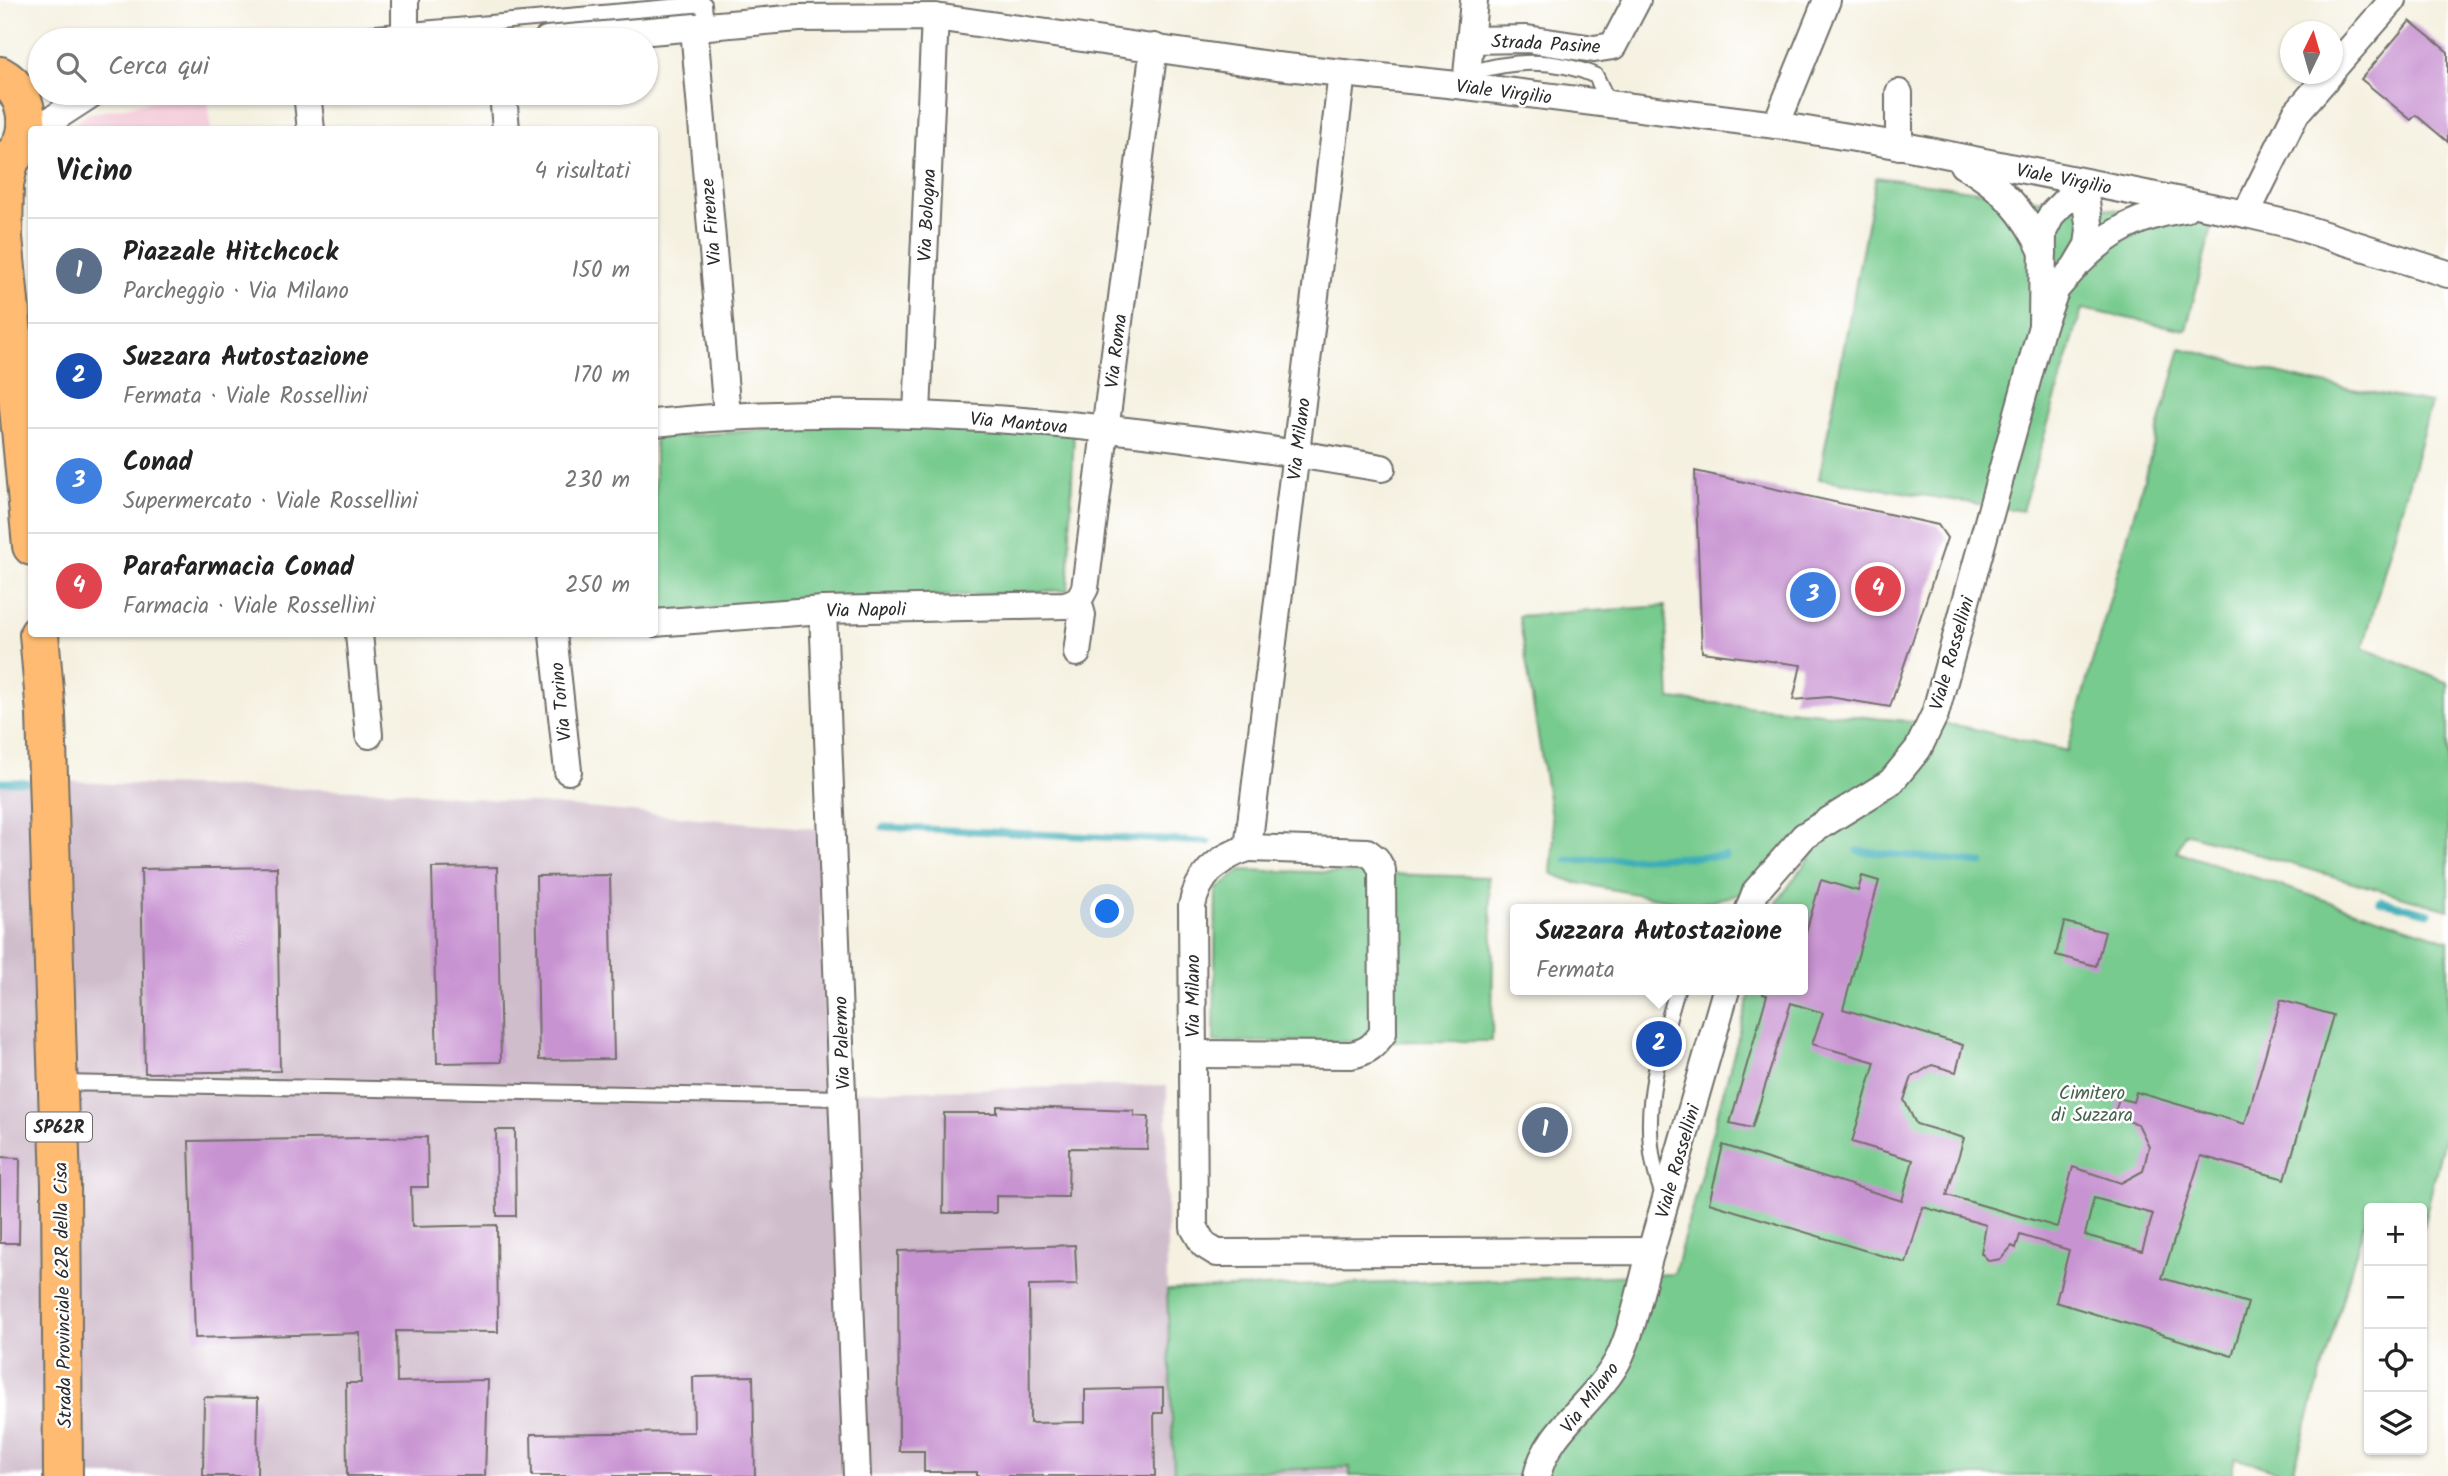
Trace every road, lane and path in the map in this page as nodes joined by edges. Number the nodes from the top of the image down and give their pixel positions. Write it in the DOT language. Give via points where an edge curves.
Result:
graph roads {
  1 [pos="405,0"];
  2 [pos="1474,0"];
  3 [pos="1637,0"];
  4 [pos="1827,0"];
  5 [pos="2393,0"];
  6 [pos="799,9"];
  7 [pos="936,18"];
  8 [pos="701,19"];
  9 [pos="405,28"];
  10 [pos="534,28"];
  11 [pos="635,28"];
  12 [pos="1470,40"];
  13 [pos="1154,47"];
  14 [pos="2343,58"];
  15 [pos="1342,73"];
  16 [pos="1466,80"];
  17 [pos="11,81"];
  18 [pos="2321,84"];
  19 [pos="1899,93"];
  20 [pos="76,105"];
  21 [pos="308,105"];
  22 [pos="504,105"];
  23 [pos="1776,125"];
  24 [pos="48,126"];
  25 [pos="311,126"];
  26 [pos="506,126"];
  27 [pos="20,146"];
  28 [pos="1899,146"];
  29 [pos="1940,153"];
  30 [pos="2083,182"];
  31 [pos="2203,206"];
  32 [pos="2246,214"];
  33 [pos="1,234"];
  34 [pos="2043,252"];
  35 [pos="2075,267"];
  36 [pos="2448,274"];
  37 [pos="2042,326"];
  38 [pos="917,413"];
  39 [pos="727,415"];
  40 [pos="658,423"];
  41 [pos="1105,430"];
  42 [pos="1296,453"];
  43 [pos="1382,468"];
  44 [pos="28,506"];
  45 [pos="1078,601"];
  46 [pos="823,610"];
  47 [pos="658,623"];
  48 [pos="39,637"];
  49 [pos="359,637"];
  50 [pos="553,637"];
  51 [pos="1077,653"];
  52 [pos="369,735"];
  53 [pos="568,771"];
  54 [pos="1248,848"];
  55 [pos="1751,904"];
  56 [pos="1676,995"];
  57 [pos="1725,995"];
  58 [pos="1193,1054"];
  59 [pos="58,1083"];
  60 [pos="843,1097"];
  61 [pos="1665,1201"];
  62 [pos="1651,1251"];
  63 [pos="63,1476"];
  64 [pos="857,1476"];
  65 [pos="1537,1476"];
  1 -- 9 [label="street"];
  2 -- 12 [label="street"];
  3 -- 12 [label="street, Strada Pasine" via="1613,46 1594,49 1527,39"];
  4 -- 23 [label="street"];
  5 -- 14 [label="street"];
  6 -- 7 [label="street, Viale Virgilio"];
  6 -- 8 [label="street, Viale Virgilio"];
  7 -- 13 [label="street, Viale Virgilio"];
  7 -- 38 [label="street, Via Bologna"];
  8 -- 10 [label="lane"];
  8 -- 11 [label="street, Viale Virgilio"];
  8 -- 39 [label="street, Via Firenze"];
  12 -- 16 [label="street"];
  13 -- 15 [label="street, Viale Virgilio"];
  13 -- 41 [label="street, Via Roma"];
  15 -- 16 [label="street, Viale Virgilio"];
  15 -- 42 [label="street, Via Milano"];
  16 -- 23 [label="street, Viale Virgilio"];
  17 -- 27 [label="main road" via="25,106 27,122"];
  18 -- 32 [label="street" via="2296,113"];
  19 -- 28 [label="street"];
  20 -- 24 [label="street"];
  21 -- 25 [label="street"];
  22 -- 26 [label="street"];
  23 -- 28 [label="street, Viale Virgilio"];
  27 -- 33 [label="main road" via="4,184"];
  28 -- 29 [label="street, Viale Virgilio"];
  29 -- 30 [label="street, Viale Virgilio"];
  29 -- 34 [label="street" via="1988,178 2023,215"];
  30 -- 31 [label="street, Viale Virgilio"];
  30 -- 34 [label="street" via="2052,214 2043,232"];
  30 -- 35 [label="street" via="2090,230 2088,245"];
  31 -- 32 [label="street, Viale Virgilio"];
  31 -- 35 [label="street" via="2150,214 2102,240"];
  32 -- 36 [label="street, Viale Virgilio"];
  33 -- 44 [label="main road"];
  34 -- 37 [label="street"];
  35 -- 37 [label="street" via="2056,289"];
  37 -- 55 [label="street, Viale Rossellini" via="1935,714 1918,749 1891,782 1804,836 1756,891"];
  38 -- 39 [label="street, Via Mantova"];
  38 -- 41 [label="street, Via Mantova"];
  39 -- 40 [label="street, Via Mantova"];
  41 -- 42 [label="street, Via Mantova"];
  41 -- 45 [label="street, Via Roma" via="1085,588"];
  42 -- 43 [label="street, Via Mantova"];
  42 -- 54 [label="street, Via Milano"];
  45 -- 46 [label="street, Via Napoli" via="1065,605"];
  45 -- 51 [label="street, Via Roma" via="1082,615"];
  46 -- 47 [label="street, Via Napoli"];
  46 -- 60 [label="street, Via Palermo"];
  48 -- 59 [label="main road, Strada Provinciale 62R della Cisa / SP62R"];
  49 -- 52 [label="street"];
  50 -- 53 [label="street, Via Torino"];
  54 -- 58 [label="street, Via Milano" via="1216,862 1195,892"];
  54 -- 58 [label="street" via="1367,852 1378,861 1382,870 1383,1032 1374,1046 1351,1055"];
  56 -- 61 [label="lane" via="1651,1090 1648,1130 1654,1176"];
  57 -- 61 [label="street, Viale Rossellini"];
  58 -- 62 [label="street, Via Milano" via="1194,1228 1204,1245 1217,1253"];
  59 -- 60 [label="lane"];
  59 -- 63 [label="main road, Strada Provinciale 62R della Cisa / SP62R"];
  60 -- 64 [label="street, Via Palermo"];
  61 -- 62 [label="street, Viale Rossellini"];
  62 -- 65 [label="street, Via Milano" via="1620,1356 1563,1429"];
}
